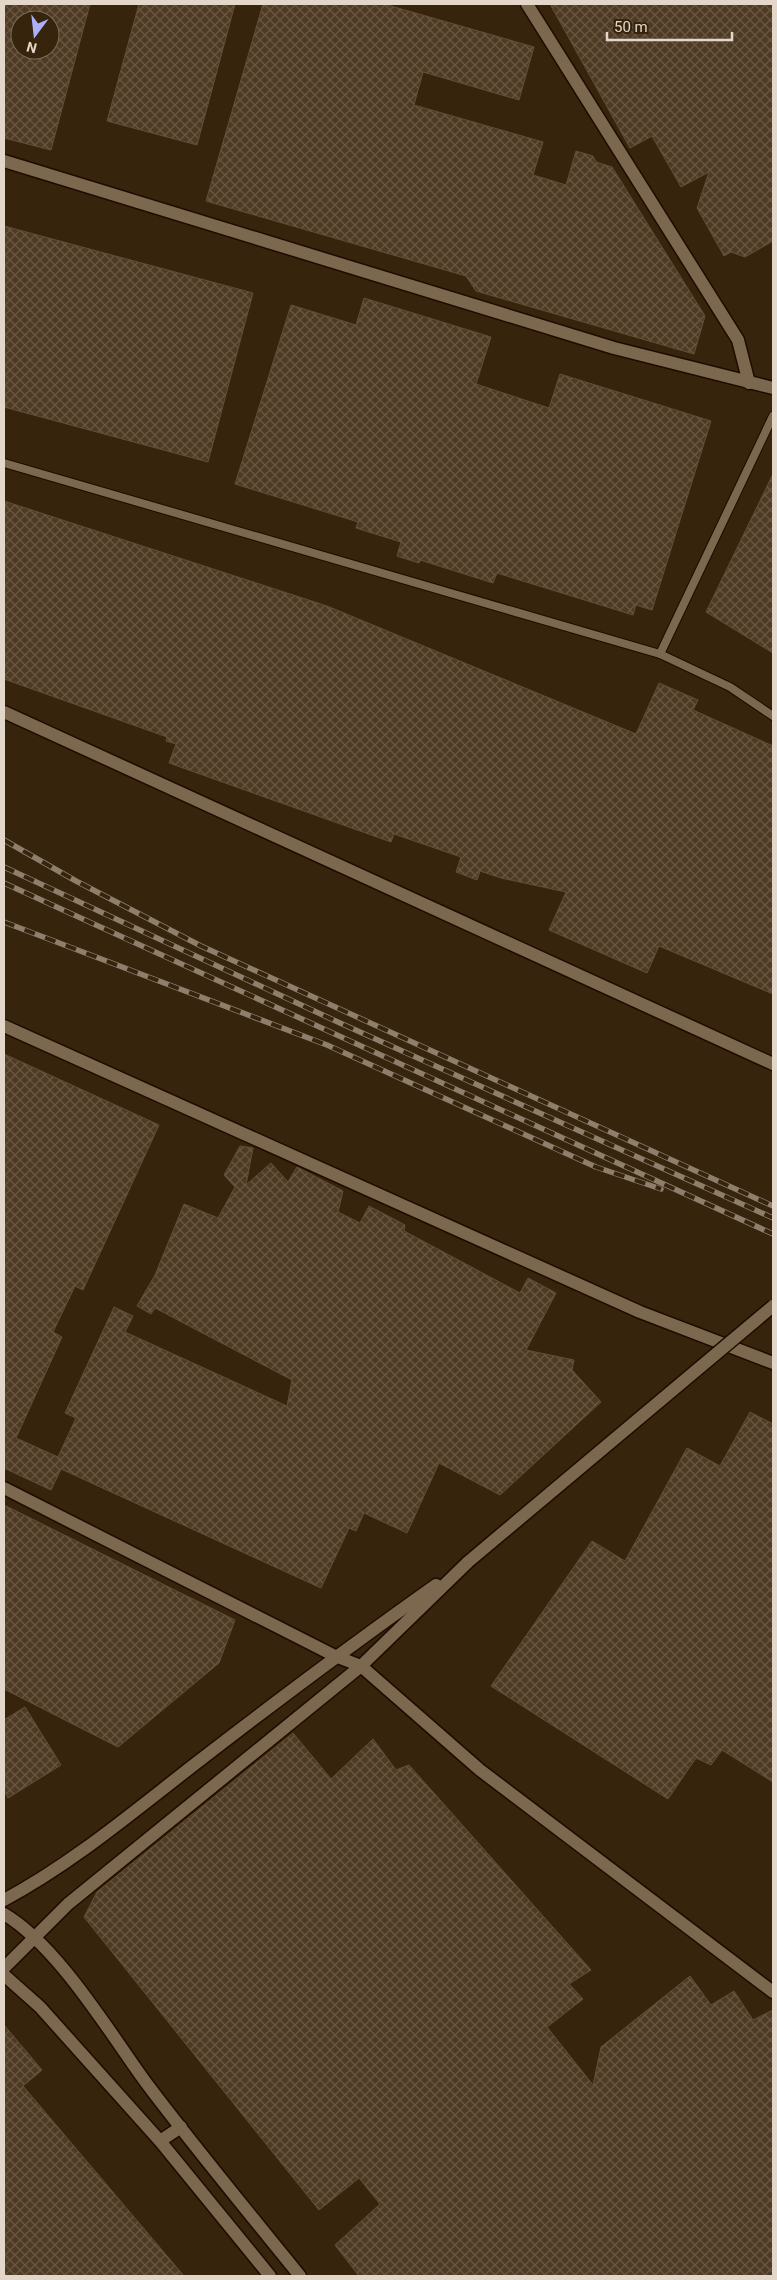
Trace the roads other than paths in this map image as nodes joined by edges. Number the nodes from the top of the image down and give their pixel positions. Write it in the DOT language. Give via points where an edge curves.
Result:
graph roads {
  1 [pos="527,4"];
  2 [pos="4,162"];
  3 [pos="749,383"];
  4 [pos="773,388"];
  5 [pos="773,416"];
  6 [pos="4,463"];
  7 [pos="660,654"];
  8 [pos="4,712"];
  9 [pos="773,716"];
  10 [pos="4,1026"];
  11 [pos="773,1064"];
  12 [pos="773,1306"];
  13 [pos="773,1363"];
  14 [pos="4,1488"];
  15 [pos="468,1562"];
  16 [pos="335,1656"];
  17 [pos="361,1666"];
  18 [pos="4,1900"];
  19 [pos="4,1914"];
  20 [pos="35,1937"];
  21 [pos="4,1968"];
  22 [pos="4,1975"];
  23 [pos="773,1992"];
  24 [pos="181,2127"];
  25 [pos="160,2141"];
  26 [pos="270,2276"];
  27 [pos="300,2276"];
  1 -- 3 [label="street" via="738,340"];
  2 -- 3 [label="street" via="614,348"];
  3 -- 4 [label="street"];
  5 -- 7 [label="lane"];
  6 -- 7 [label="lane"];
  7 -- 9 [label="lane" via="730,686"];
  8 -- 11 [label="street"];
  10 -- 13 [label="street" via="615,1301"];
  12 -- 15 [label="street, bridge"];
  14 -- 16 [label="street"];
  15 -- 16 [label="street"];
  15 -- 17 [label="street"];
  16 -- 17 [label="street"];
  16 -- 18 [label="street" via="92,1844"];
  17 -- 20 [label="street" via="68,1904"];
  17 -- 23 [label="street" via="480,1770"];
  19 -- 20 [label="street"];
  20 -- 21 [label="street"];
  20 -- 24 [label="street" via="72,1980"];
  22 -- 25 [label="street" via="40,2007"];
  24 -- 25 [label="street"];
  24 -- 27 [label="street"];
  25 -- 26 [label="street"];
}
